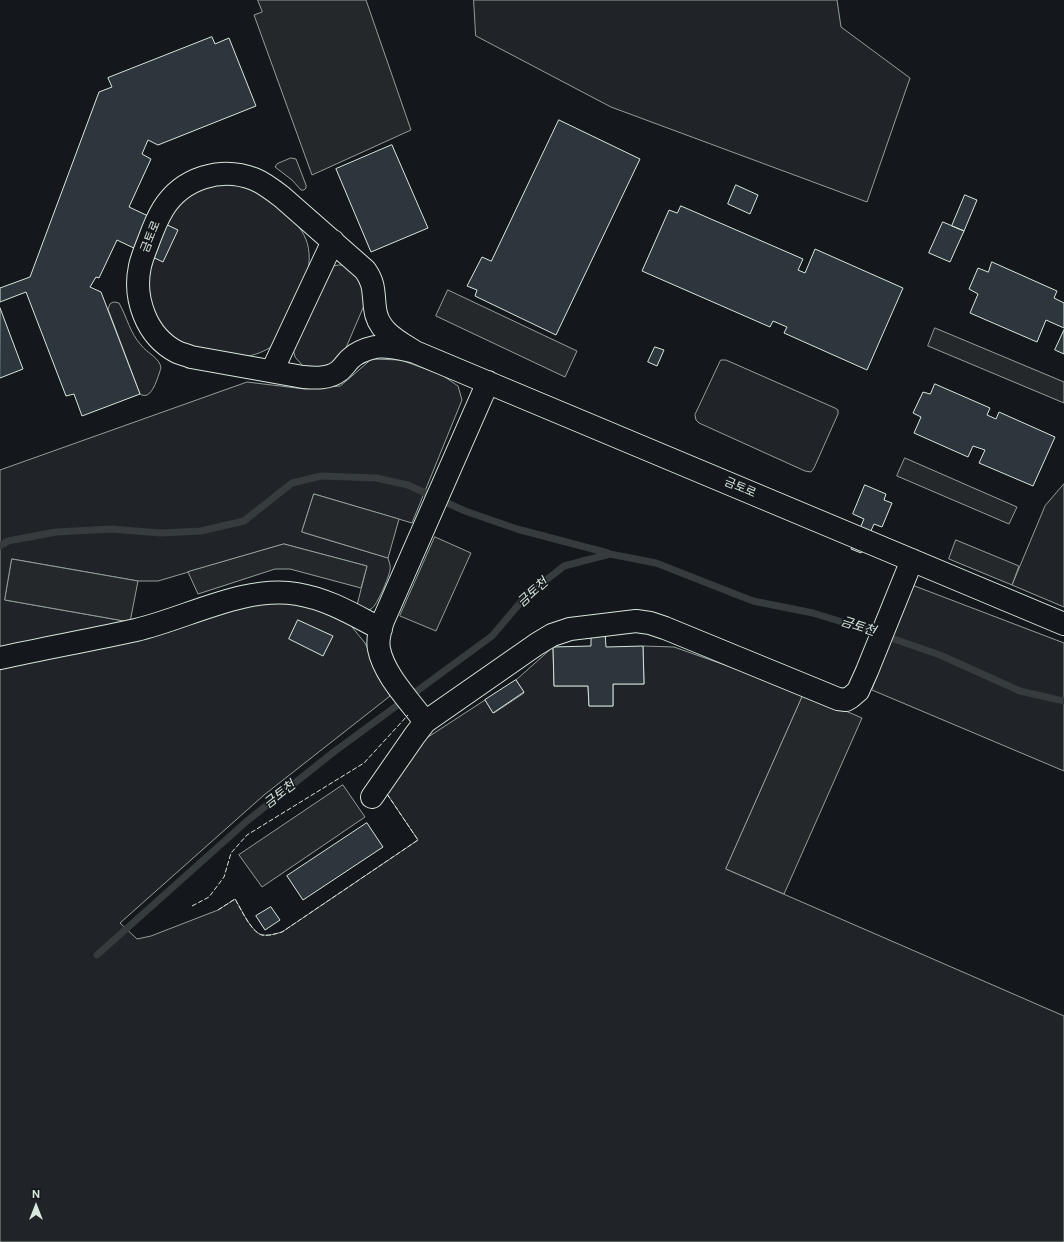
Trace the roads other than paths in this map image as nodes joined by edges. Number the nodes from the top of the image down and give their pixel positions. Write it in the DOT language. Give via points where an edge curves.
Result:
graph roads {
  1 [pos="333,242"];
  2 [pos="415,352"];
  3 [pos="272,371"];
  4 [pos="488,382"];
  5 [pos="909,569"];
  6 [pos="1064,624"];
  7 [pos="381,629"];
  8 [pos="0,658"];
  9 [pos="420,714"];
  10 [pos="372,798"];
  1 -- 2 [label="street, 금토로" via="370,276 377,319 382,327 389,336"];
  1 -- 3 [label="street"];
  1 -- 3 [label="street, 금토로" via="267,186 254,179 226,173 211,175 186,185 173,196 156,222 140,264 138,279 141,308 154,332 169,347 191,357"];
  2 -- 3 [label="street, 금토로" via="375,347 357,354 330,376 318,378"];
  2 -- 4 [label="street, 금토로"];
  4 -- 5 [label="street, 금토로"];
  4 -- 7 [label="street"];
  5 -- 6 [label="street, 금토로"];
  5 -- 9 [label="street" via="858,691 846,700 838,699 665,628 636,621 570,629 552,635"];
  7 -- 8 [label="street" via="323,600 271,592 243,596 138,630"];
  7 -- 9 [label="street" via="378,648 382,660"];
  9 -- 10 [label="street" via="415,735"];
}
